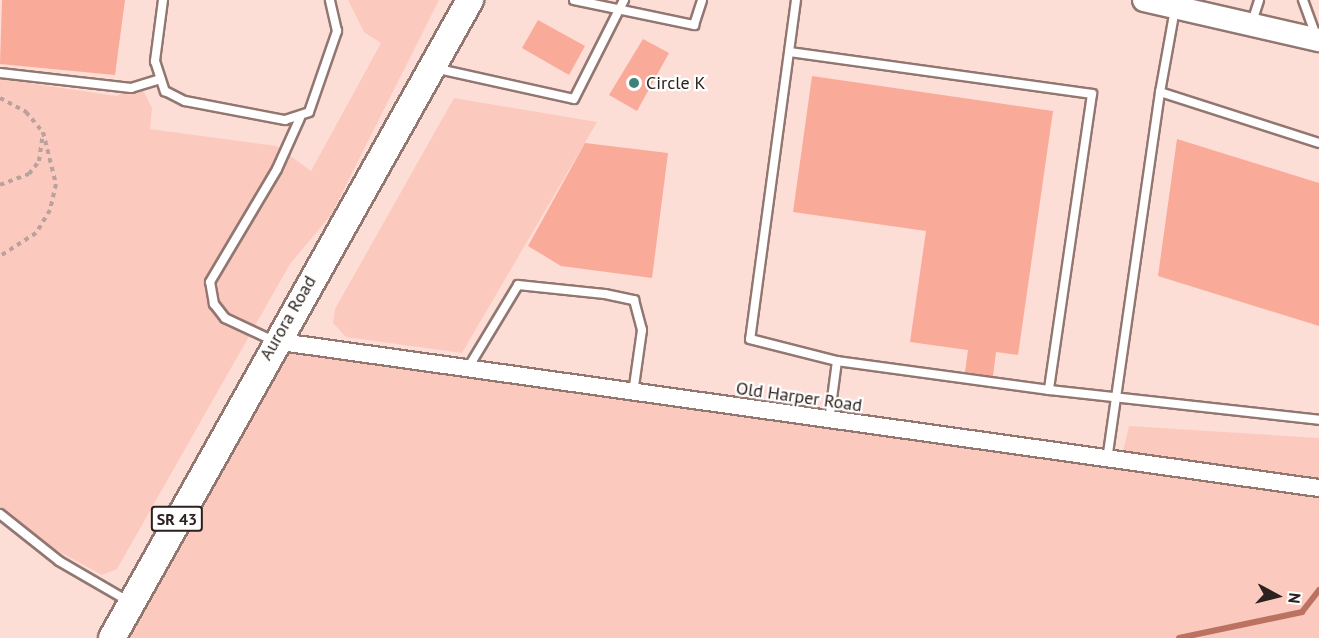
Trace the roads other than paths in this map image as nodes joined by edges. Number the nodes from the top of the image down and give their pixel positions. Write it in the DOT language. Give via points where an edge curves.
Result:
graph roads {
  1 [pos="163,0"];
  2 [pos="330,0"];
  3 [pos="470,0"];
  4 [pos="574,0"];
  5 [pos="702,0"];
  6 [pos="796,0"];
  7 [pos="1259,0"];
  8 [pos="1303,0"];
  9 [pos="1159,2"];
  10 [pos="623,4"];
  11 [pos="1251,24"];
  12 [pos="1318,39"];
  13 [pos="790,52"];
  14 [pos="431,68"];
  15 [pos="0,73"];
  16 [pos="158,80"];
  17 [pos="1160,92"];
  18 [pos="300,118"];
  19 [pos="1319,143"];
  20 [pos="274,341"];
  21 [pos="837,361"];
  22 [pos="467,369"];
  23 [pos="1049,390"];
  24 [pos="633,393"];
  25 [pos="1117,397"];
  26 [pos="1319,420"];
  27 [pos="829,421"];
  28 [pos="1107,462"];
  29 [pos="1319,488"];
  30 [pos="0,514"];
  31 [pos="131,603"];
  32 [pos="112,638"];
  1 -- 16 [label="lane" via="154,61"];
  2 -- 18 [label="lane" via="337,31 309,112"];
  3 -- 14 [label="main road, Aurora Road / SR 43"];
  4 -- 10 [label="lane"];
  5 -- 10 [label="lane" via="693,25"];
  6 -- 13 [label="lane"];
  7 -- 11 [label="lane"];
  8 -- 12 [label="lane"];
  9 -- 11 [label="street"];
  9 -- 17 [label="lane"];
  10 -- 14 [label="lane" via="574,99"];
  11 -- 12 [label="street"];
  13 -- 21 [label="lane" via="750,339"];
  13 -- 23 [label="lane" via="1092,94"];
  14 -- 20 [label="main road, Aurora Road / SR 43"];
  15 -- 16 [label="lane" via="132,88"];
  16 -- 18 [label="lane" via="185,101"];
  17 -- 19 [label="lane"];
  17 -- 25 [label="lane"];
  18 -- 20 [label="lane" via="277,169 210,282 214,304 225,318"];
  20 -- 22 [label="street, Old Harper Road"];
  20 -- 31 [label="main road, Aurora Road / SR 43"];
  21 -- 23 [label="lane"];
  21 -- 27 [label="lane"];
  22 -- 24 [label="street, Old Harper Road"];
  22 -- 24 [label="lane" via="518,285 605,294 634,300 642,330"];
  23 -- 25 [label="lane"];
  24 -- 27 [label="street, Old Harper Road"];
  25 -- 26 [label="lane"];
  25 -- 28 [label="lane"];
  27 -- 28 [label="street, Old Harper Road"];
  28 -- 29 [label="street, Old Harper Road"];
  30 -- 31 [label="lane" via="59,561"];
  31 -- 32 [label="main road, Aurora Road / SR 43"];
}
